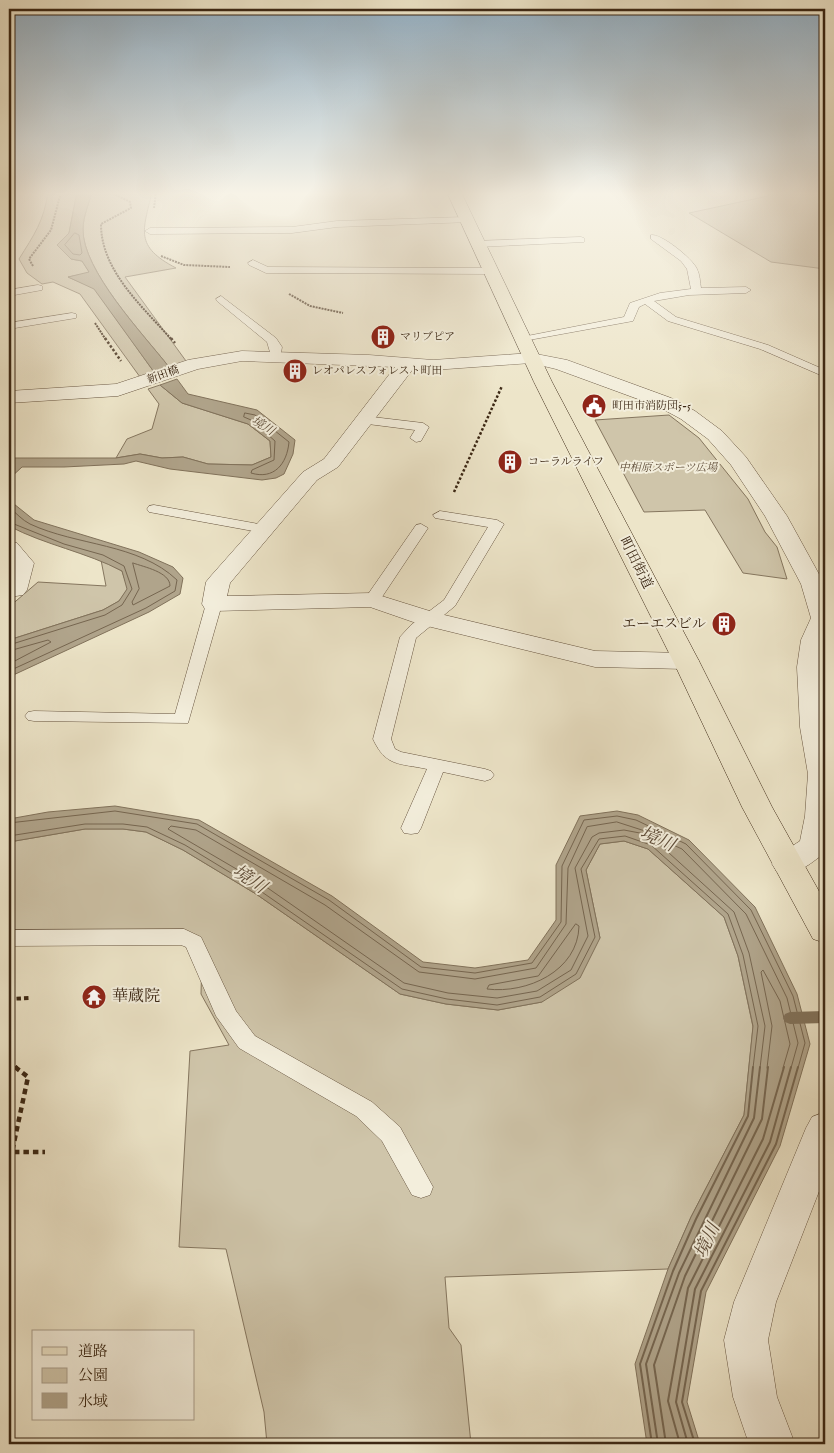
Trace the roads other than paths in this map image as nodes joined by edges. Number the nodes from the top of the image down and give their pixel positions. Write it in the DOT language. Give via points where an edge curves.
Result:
graph roads {
  1 [pos="486,260"];
  2 [pos="685,260"];
  3 [pos="253,263"];
  4 [pos="491,270"];
  5 [pos="38,288"];
  6 [pos="746,290"];
  7 [pos="697,292"];
  8 [pos="9,293"];
  9 [pos="222,299"];
  10 [pos="646,300"];
  11 [pos="72,316"];
  12 [pos="9,326"];
  13 [pos="527,349"];
  14 [pos="276,357"];
  15 [pos="408,363"];
  16 [pos="825,374"];
  17 [pos="9,397"];
  18 [pos="364,420"];
  19 [pos="416,438"];
  20 [pos="154,510"];
  21 [pos="440,515"];
  22 [pos="421,528"];
  23 [pos="264,529"];
  24 [pos="9,548"];
  25 [pos="11,593"];
  26 [pos="372,600"];
  27 [pos="214,604"];
  28 [pos="824,618"];
  29 [pos="428,619"];
  30 [pos="686,661"];
  31 [pos="34,716"];
  32 [pos="437,766"];
  33 [pos="485,775"];
  34 [pos="411,828"];
  35 [pos="788,864"];
  36 [pos="825,931"];
  37 [pos="9,938"];
  38 [pos="825,1128"];
  39 [pos="421,1187"];
  40 [pos="772,1444"];
  1 -- 4 [label="main road, 町田街道"];
  2 -- 7 [label="lane" via="692,269"];
  3 -- 4 [label="lane" via="266,270"];
  4 -- 13 [label="main road, 町田街道"];
  5 -- 8 [label="lane"];
  6 -- 7 [label="lane"];
  7 -- 10 [label="lane"];
  9 -- 14 [label="lane" via="272,340"];
  10 -- 13 [label="lane" via="634,305 629,319"];
  10 -- 16 [label="lane" via="672,320 764,347"];
  11 -- 12 [label="lane"];
  13 -- 15 [label="street, 新田橋" via="505,360"];
  13 -- 28 [label="street, 新田橋" via="664,402 715,435 739,461 776,516 813,584"];
  13 -- 30 [label="main road, 町田街道"];
  14 -- 15 [label="street, 新田橋"];
  14 -- 17 [label="street, 新田橋" via="242,356 191,365 135,385 100,392"];
  15 -- 18 [label="street"];
  18 -- 19 [label="lane" via="423,427"];
  18 -- 23 [label="street" via="331,462 310,476"];
  20 -- 23 [label="lane"];
  21 -- 29 [label="lane" via="500,517 450,603"];
  22 -- 26 [label="lane"];
  23 -- 27 [label="street" via="218,582"];
  24 -- 25 [label="street" via="22,563"];
  26 -- 27 [label="street"];
  26 -- 29 [label="street"];
  27 -- 31 [label="lane" via="182,719"];
  28 -- 35 [label="street" via="814,640 810,667 814,727 822,774 820,816 814,846"];
  29 -- 30 [label="street" via="595,659"];
  29 -- 32 [label="lane" via="408,637 382,739 388,752 395,757"];
  30 -- 35 [label="main road, 町田街道" via="752,798"];
  32 -- 33 [label="lane"];
  32 -- 34 [label="lane"];
  35 -- 36 [label="main road, 町田街道"];
  37 -- 39 [label="lane" via="184,937 194,942 227,1016 247,1042 364,1110 391,1134"];
  38 -- 40 [label="street" via="755,1302 746,1340 755,1397"];
}
